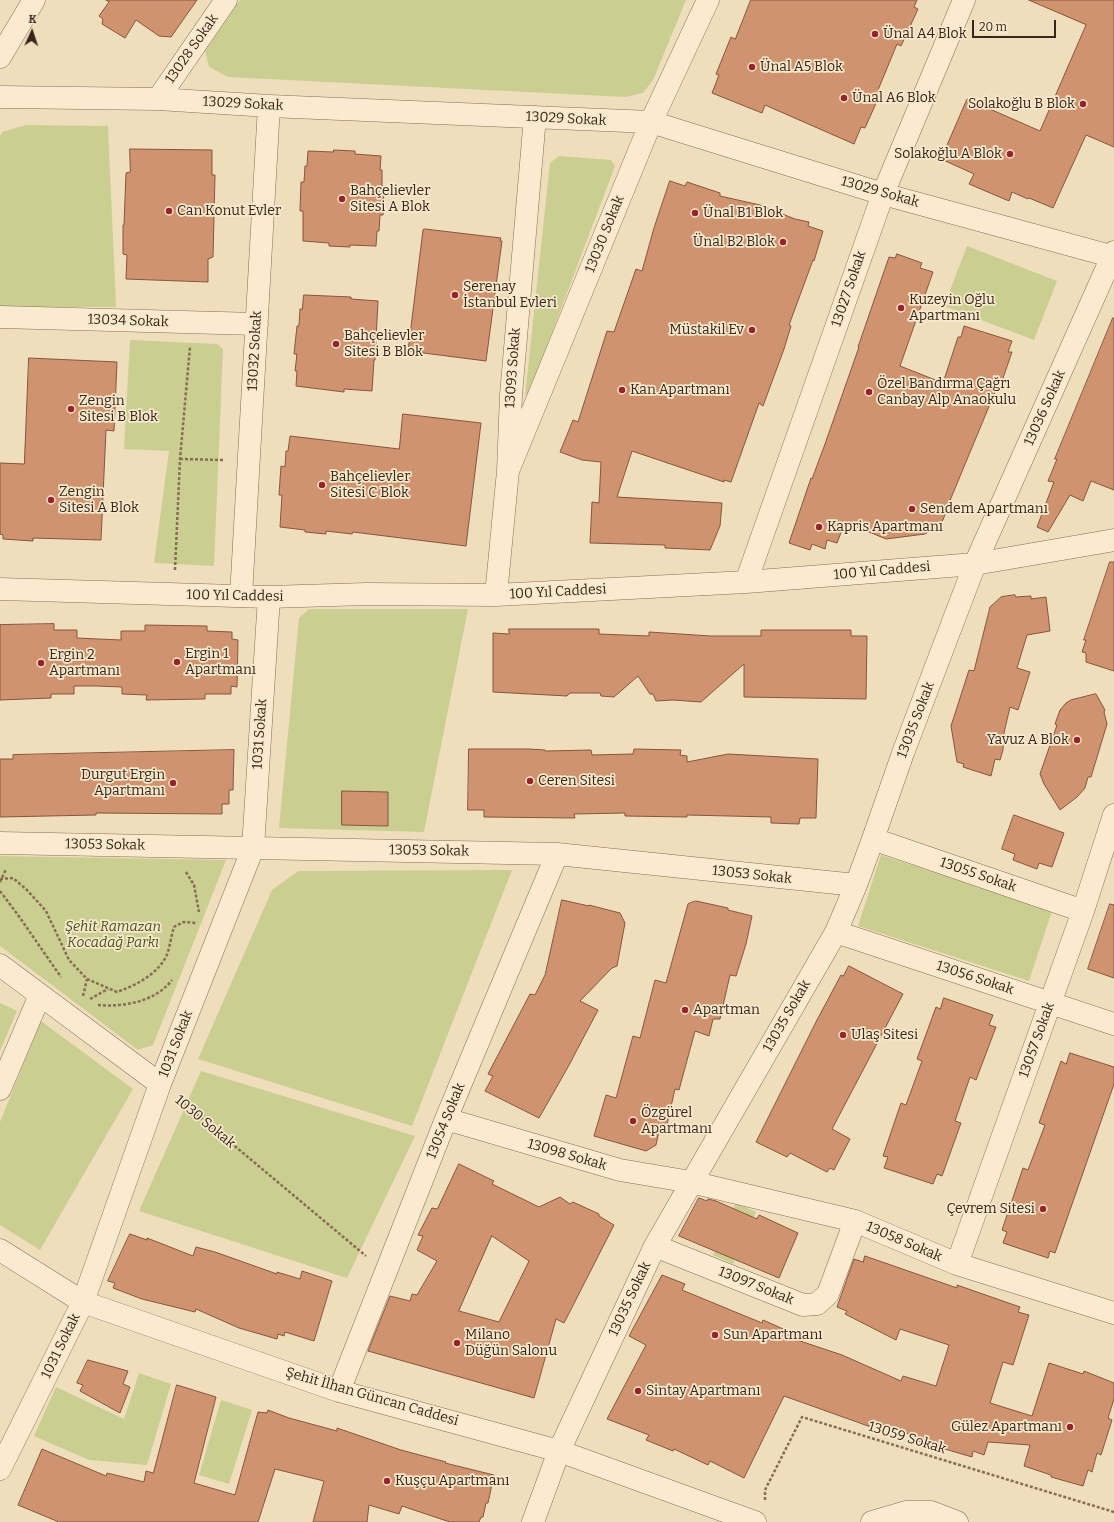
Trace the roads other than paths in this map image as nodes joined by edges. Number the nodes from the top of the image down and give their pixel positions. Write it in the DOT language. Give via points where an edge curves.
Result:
graph roads {
  1 [pos="34,0"];
  2 [pos="226,0"];
  3 [pos="708,0"];
  4 [pos="964,0"];
  5 [pos="0,57"];
  6 [pos="0,97"];
  7 [pos="158,99"];
  8 [pos="269,106"];
  9 [pos="535,117"];
  10 [pos="651,122"];
  11 [pos="883,194"];
  12 [pos="1113,256"];
  13 [pos="0,317"];
  14 [pos="257,324"];
  15 [pos="508,471"];
  16 [pos="1114,540"];
  17 [pos="975,564"];
  18 [pos="746,582"];
  19 [pos="0,588"];
  20 [pos="496,595"];
  21 [pos="242,596"];
  22 [pos="269,597"];
  23 [pos="1114,815"];
  24 [pos="874,839"];
  25 [pos="0,843"];
  26 [pos="252,848"];
  27 [pos="557,854"];
  28 [pos="856,886"];
  29 [pos="1083,911"];
  30 [pos="836,932"];
  31 [pos="0,965"];
  32 [pos="40,995"];
  33 [pos="1050,1003"];
  34 [pos="1114,1024"];
  35 [pos="160,1084"];
  36 [pos="0,1088"];
  37 [pos="446,1119"];
  38 [pos="691,1182"];
  39 [pos="855,1221"];
  40 [pos="655,1246"];
  41 [pos="0,1250"];
  42 [pos="957,1264"];
  43 [pos="83,1302"];
  44 [pos="1114,1314"];
  45 [pos="339,1391"];
  46 [pos="560,1451"];
  47 [pos="0,1469"];
  48 [pos="878,1521"];
  49 [pos="533,1522"];
  50 [pos="755,1522"];
  51 [pos="956,1522"];
  1 -- 5 [label="street"];
  2 -- 7 [label="street, 13028 Sokak"];
  3 -- 10 [label="street, 13030 Sokak"];
  4 -- 11 [label="street, 13027 Sokak"];
  6 -- 7 [label="street, 13029 Sokak"];
  7 -- 8 [label="street, 13029 Sokak"];
  8 -- 9 [label="street, 13029 Sokak"];
  8 -- 14 [label="street, 13032 Sokak"];
  9 -- 10 [label="street, 13029 Sokak"];
  9 -- 15 [label="street, 13093 Sokak" via="510,395"];
  10 -- 11 [label="street, 13029 Sokak"];
  10 -- 15 [label="street, 13030 Sokak"];
  11 -- 12 [label="street, 13029 Sokak"];
  11 -- 18 [label="street, 13027 Sokak"];
  12 -- 17 [label="street, 13036 Sokak"];
  13 -- 14 [label="street, 13034 Sokak"];
  14 -- 21 [label="street, 13032 Sokak"];
  15 -- 20 [label="street, 13093 Sokak"];
  16 -- 17 [label="street, 100 Yıl Caddesi"];
  17 -- 18 [label="street, 100 Yıl Caddesi"];
  17 -- 24 [label="street, 13035 Sokak" via="903,754"];
  18 -- 20 [label="street, 100 Yıl Caddesi"];
  19 -- 21 [label="street, 100 Yıl Caddesi"];
  20 -- 22 [label="street, 100 Yıl Caddesi" via="366,594"];
  21 -- 22 [label="street, 100 Yıl Caddesi"];
  22 -- 26 [label="street, 1031 Sokak"];
  23 -- 29 [label="street, 13057 Sokak"];
  24 -- 28 [label="street, 13035 Sokak"];
  24 -- 29 [label="street, 13055 Sokak"];
  25 -- 26 [label="street, 13053 Sokak"];
  26 -- 27 [label="street, 13053 Sokak"];
  26 -- 35 [label="street, 1031 Sokak"];
  27 -- 28 [label="street, 13053 Sokak"];
  27 -- 37 [label="street, 13054 Sokak"];
  28 -- 30 [label="street, 13035 Sokak"];
  29 -- 33 [label="street, 13057 Sokak"];
  30 -- 33 [label="street, 13056 Sokak"];
  30 -- 38 [label="street, 13035 Sokak"];
  31 -- 32 [label="street"];
  32 -- 35 [label="street"];
  32 -- 36 [label="street"];
  33 -- 34 [label="street, 13056 Sokak"];
  33 -- 42 [label="street, 13057 Sokak"];
  35 -- 43 [label="street, 1031 Sokak"];
  37 -- 38 [label="street, 13098 Sokak" via="620,1170"];
  37 -- 45 [label="street, 13054 Sokak"];
  38 -- 39 [label="street, 13058 Sokak"];
  38 -- 40 [label="street, 13035 Sokak"];
  39 -- 40 [label="street, 13097 Sokak" via="828,1294 817,1304 803,1305"];
  39 -- 42 [label="street, 13058 Sokak"];
  40 -- 46 [label="street, 13035 Sokak"];
  41 -- 43 [label="street, Şehit İlhan Güncan Caddesi"];
  42 -- 44 [label="street, 13058 Sokak"];
  43 -- 45 [label="street, Şehit İlhan Güncan Caddesi"];
  43 -- 47 [label="street, 1031 Sokak"];
  45 -- 46 [label="street, Şehit İlhan Güncan Caddesi"];
  46 -- 49 [label="street, 13035 Sokak"];
  46 -- 50 [label="street, Şehit İlhan Güncan Caddesi"];
  48 -- 51 [label="street" via="906,1512 931,1512"];
}
